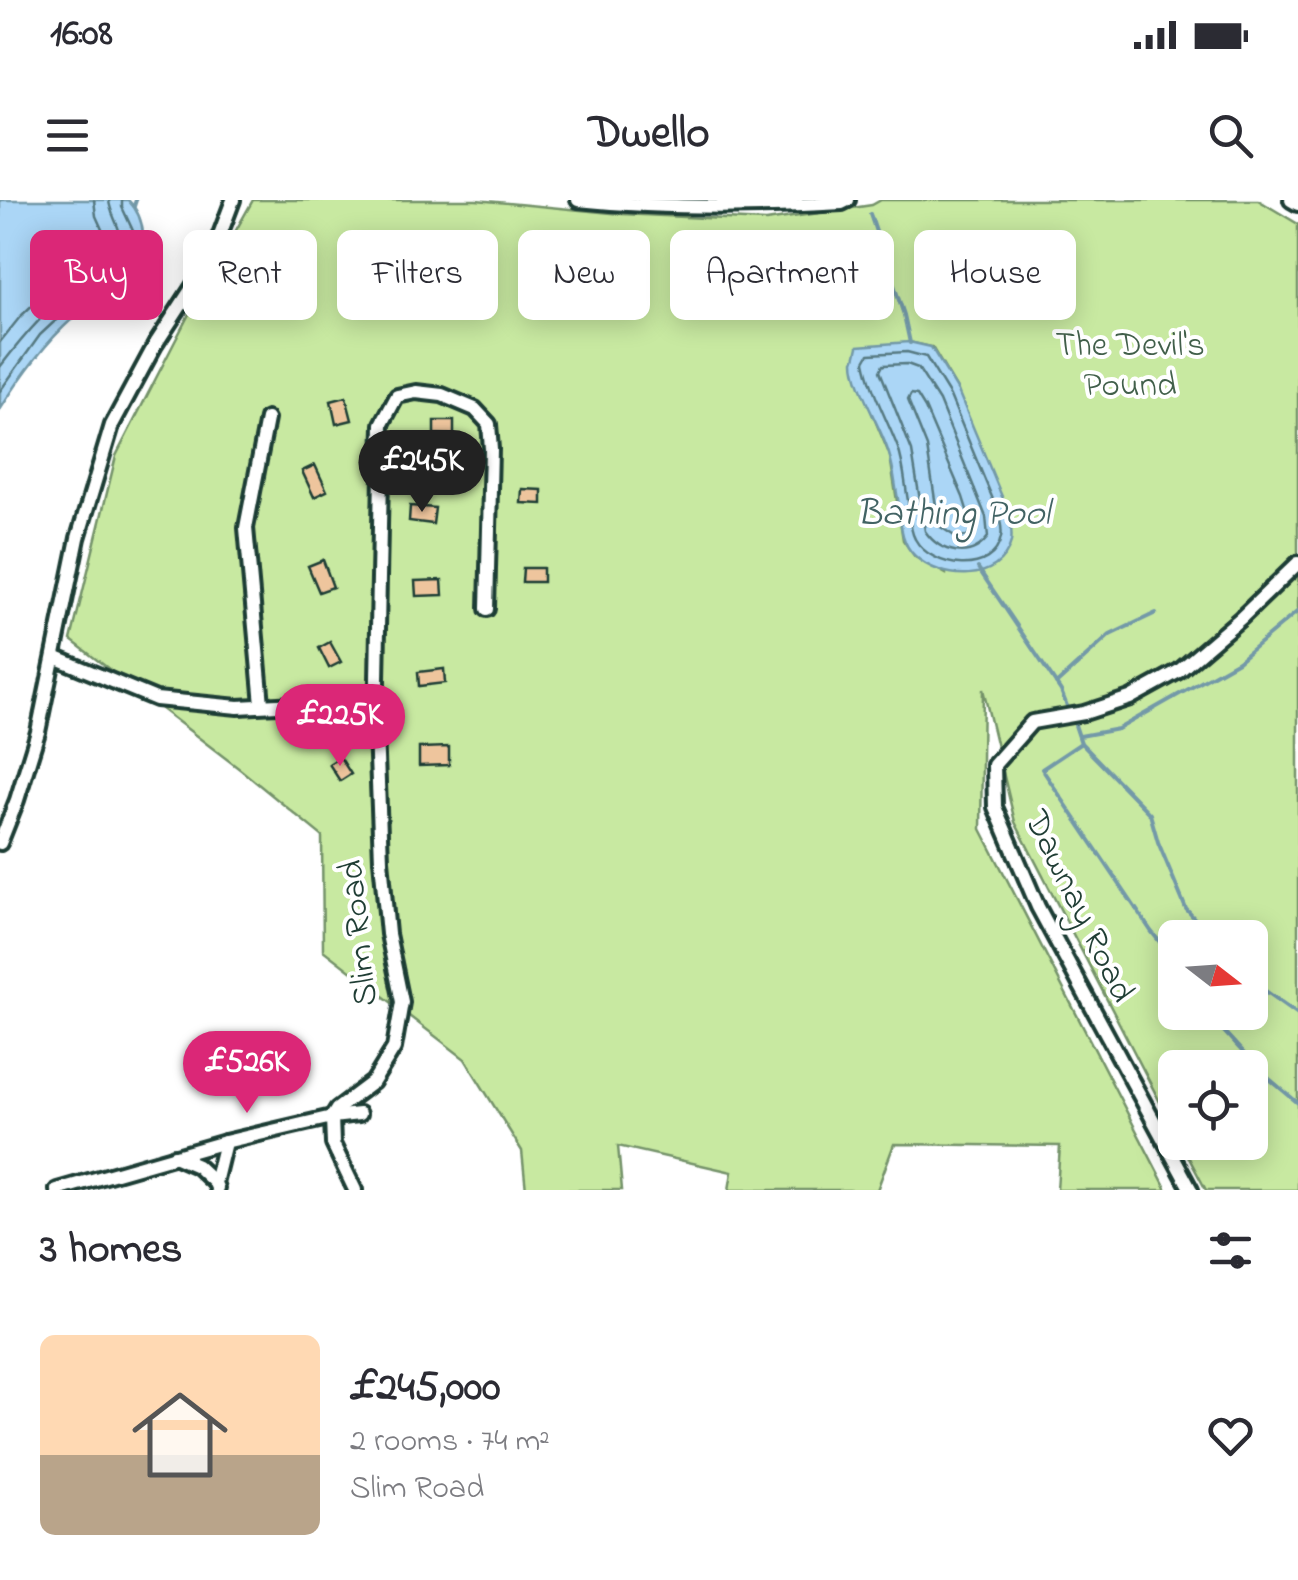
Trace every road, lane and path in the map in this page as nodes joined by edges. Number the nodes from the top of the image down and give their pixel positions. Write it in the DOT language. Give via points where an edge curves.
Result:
graph roads {
  1 [pos="233,200"];
  2 [pos="578,200"];
  3 [pos="1292,200"];
  4 [pos="843,201"];
  5 [pos="1298,204"];
  6 [pos="267,419"];
  7 [pos="1298,563"];
  8 [pos="487,609"];
  9 [pos="54,657"];
  10 [pos="262,704"];
  11 [pos="376,731"];
  12 [pos="0,843"];
  13 [pos="359,1114"];
  14 [pos="332,1117"];
  15 [pos="224,1142"];
  16 [pos="172,1155"];
  17 [pos="216,1187"];
  18 [pos="57,1190"];
  19 [pos="354,1190"];
  20 [pos="1192,1190"];
  1 -- 9 [label="street" via="203,271 112,425 78,538"];
  2 -- 4 [label="street" via="768,208"];
  3 -- 5 [label="street"];
  6 -- 10 [label="street" via="246,528"];
  7 -- 20 [label="street, Dawnay Road" via="1178,671 1130,698 1032,722 994,766 996,807 1038,907"];
  8 -- 11 [label="street, Slim Road" via="489,424 475,409 442,396 397,396 382,424"];
  9 -- 10 [label="street" via="156,699"];
  9 -- 12 [label="street" via="38,732"];
  10 -- 11 [label="street" via="298,704"];
  11 -- 14 [label="street, Slim Road" via="388,934 402,1002 394,1048 373,1082"];
  13 -- 14 [label="street"];
  14 -- 15 [label="street, Slim Road"];
  14 -- 19 [label="street" via="333,1144"];
  15 -- 16 [label="street, Slim Road"];
  15 -- 17 [label="street"];
  16 -- 17 [label="street" via="198,1166"];
  16 -- 18 [label="street, Slim Road"];
}
